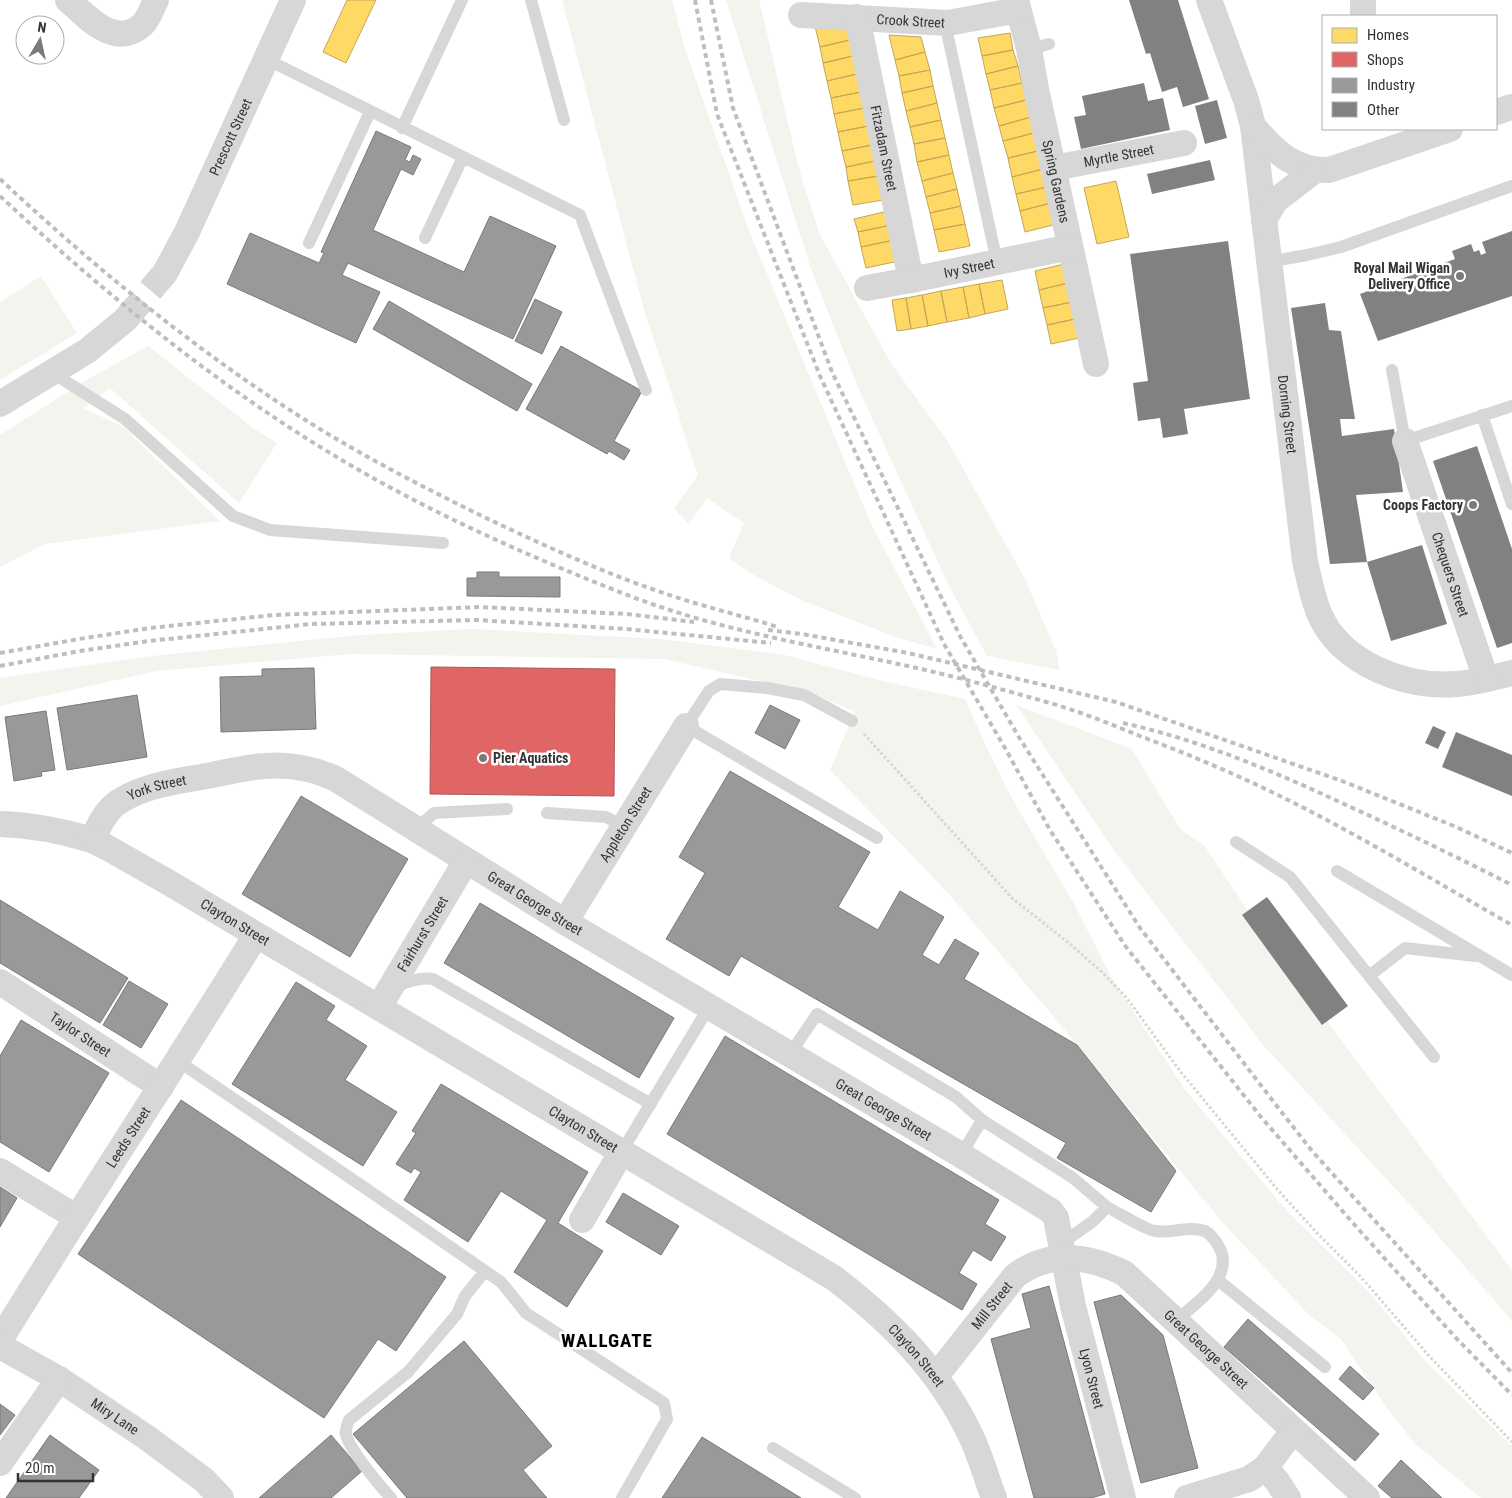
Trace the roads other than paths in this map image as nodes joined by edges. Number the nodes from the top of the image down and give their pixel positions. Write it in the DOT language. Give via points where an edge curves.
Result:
graph roads {
  1 [pos="68,0"];
  2 [pos="156,0"];
  3 [pos="293,0"];
  4 [pos="462,0"];
  5 [pos="531,0"];
  6 [pos="1209,0"];
  7 [pos="1363,0"];
  8 [pos="1017,5"];
  9 [pos="801,14"];
  10 [pos="1363,15"];
  11 [pos="857,17"];
  12 [pos="945,23"];
  13 [pos="266,60"];
  14 [pos="1512,107"];
  15 [pos="370,112"];
  16 [pos="1497,112"];
  17 [pos="564,120"];
  18 [pos="1253,126"];
  19 [pos="402,128"];
  20 [pos="1444,130"];
  21 [pos="1396,138"];
  22 [pos="1184,143"];
  23 [pos="463,157"];
  24 [pos="1054,168"];
  25 [pos="1314,171"];
  26 [pos="1512,186"];
  27 [pos="1264,220"];
  28 [pos="425,238"];
  29 [pos="309,243"];
  30 [pos="1070,247"];
  31 [pos="997,262"];
  32 [pos="1268,262"];
  33 [pos="165,273"];
  34 [pos="911,280"];
  35 [pos="867,288"];
  36 [pos="125,320"];
  37 [pos="1096,364"];
  38 [pos="1392,370"];
  39 [pos="51,372"];
  40 [pos="646,390"];
  41 [pos="0,404"];
  42 [pos="1512,406"];
  43 [pos="1482,416"];
  44 [pos="1405,441"];
  45 [pos="1512,504"];
  46 [pos="443,544"];
  47 [pos="1512,673"];
  48 [pos="1486,679"];
  49 [pos="852,721"];
  50 [pos="686,726"];
  51 [pos="336,779"];
  52 [pos="507,809"];
  53 [pos="547,813"];
  54 [pos="0,824"];
  55 [pos="624,826"];
  56 [pos="416,829"];
  57 [pos="877,838"];
  58 [pos="92,840"];
  59 [pos="1236,842"];
  60 [pos="466,861"];
  61 [pos="1337,871"];
  62 [pos="566,922"];
  63 [pos="256,935"];
  64 [pos="1480,956"];
  65 [pos="1512,975"];
  66 [pos="1369,976"];
  67 [pos="0,982"];
  68 [pos="384,998"];
  69 [pos="709,1007"];
  70 [pos="790,1054"];
  71 [pos="1434,1057"];
  72 [pos="178,1061"];
  73 [pos="160,1087"];
  74 [pos="651,1104"];
  75 [pos="982,1120"];
  76 [pos="622,1151"];
  77 [pos="961,1155"];
  78 [pos="0,1172"];
  79 [pos="1107,1207"];
  80 [pos="76,1217"];
  81 [pos="582,1220"];
  82 [pos="1063,1250"];
  83 [pos="485,1271"];
  84 [pos="1218,1280"];
  85 [pos="1175,1321"];
  86 [pos="0,1340"];
  87 [pos="0,1346"];
  88 [pos="1325,1367"];
  89 [pos="936,1376"];
  90 [pos="59,1379"];
  91 [pos="1294,1432"];
  92 [pos="773,1448"];
  93 [pos="0,1463"];
  94 [pos="1265,1468"];
  95 [pos="221,1498"];
  96 [pos="391,1498"];
  97 [pos="622,1498"];
  98 [pos="856,1498"];
  99 [pos="994,1498"];
  100 [pos="1123,1498"];
  101 [pos="1187,1498"];
  102 [pos="1288,1498"];
  103 [pos="1367,1498"];
  1 -- 2 [label="street" via="100,28 119,33 142,25"];
  3 -- 13 [label="street, Prescott Street"];
  4 -- 19 [label="lane"];
  5 -- 17 [label="lane"];
  6 -- 18 [label="street, Dorning Street"];
  7 -- 10 [label="street"];
  8 -- 12 [label="street, Crook Street"];
  8 -- 24 [label="street, Spring Gardens" via="1039,47 1036,89"];
  9 -- 11 [label="street, Crook Street"];
  11 -- 12 [label="street, Crook Street"];
  11 -- 34 [label="street, Fitzadam Street"];
  12 -- 31 [label="lane"];
  13 -- 15 [label="lane"];
  13 -- 33 [label="street, Prescott Street"];
  14 -- 16 [label="street"];
  15 -- 19 [label="lane"];
  15 -- 29 [label="lane"];
  18 -- 25 [label="street" via="1281,155"];
  18 -- 27 [label="street, Dorning Street"];
  19 -- 23 [label="lane"];
  20 -- 21 [label="street"];
  21 -- 25 [label="street" via="1328,170"];
  22 -- 24 [label="street, Myrtle Street"];
  23 -- 28 [label="lane"];
  23 -- 40 [label="lane" via="580,215"];
  24 -- 30 [label="street, Spring Gardens"];
  25 -- 27 [label="street" via="1275,201"];
  26 -- 32 [label="lane" via="1341,247"];
  27 -- 32 [label="street, Dorning Street"];
  30 -- 31 [label="street, Ivy Street"];
  30 -- 37 [label="street, Spring Gardens"];
  31 -- 34 [label="street, Ivy Street"];
  32 -- 48 [label="street, Dorning Street" via="1305,561 1319,614 1353,657 1397,678 1427,684"];
  34 -- 35 [label="street, Ivy Street"];
  36 -- 39 [label="street" via="87,351"];
  38 -- 44 [label="lane"];
  39 -- 41 [label="street"];
  39 -- 46 [label="lane" via="125,419 233,516 270,530"];
  42 -- 43 [label="lane"];
  43 -- 44 [label="lane"];
  43 -- 45 [label="lane"];
  44 -- 48 [label="street, Chequers Street"];
  47 -- 48 [label="street, Dorning Street"];
  49 -- 50 [label="lane" via="804,695 720,684 709,692"];
  50 -- 55 [label="street, Appleton Street"];
  50 -- 57 [label="lane"];
  51 -- 56 [label="street, Great George Street"];
  51 -- 58 [label="street, York Street" via="309,770 266,766 164,784 143,790 116,804"];
  52 -- 56 [label="lane" via="434,813"];
  53 -- 55 [label="lane" via="606,817"];
  54 -- 58 [label="street" via="48,829"];
  55 -- 62 [label="street, Appleton Street"];
  56 -- 60 [label="street, Great George Street"];
  58 -- 63 [label="street, Clayton Street"];
  59 -- 66 [label="lane" via="1290,877"];
  60 -- 62 [label="street, Great George Street"];
  60 -- 68 [label="street, Fairhurst Street"];
  61 -- 64 [label="lane"];
  62 -- 69 [label="street, Great George Street"];
  63 -- 68 [label="street, Clayton Street"];
  63 -- 72 [label="street, Leeds Street"];
  64 -- 65 [label="lane"];
  64 -- 66 [label="lane" via="1405,948"];
  66 -- 71 [label="lane"];
  67 -- 73 [label="street, Taylor Street"];
  68 -- 74 [label="lane" via="417,979 433,979"];
  68 -- 76 [label="street, Clayton Street"];
  69 -- 70 [label="street, Great George Street"];
  69 -- 74 [label="lane"];
  70 -- 75 [label="lane" via="817,1014 956,1097"];
  70 -- 77 [label="street, Great George Street"];
  72 -- 73 [label="street, Leeds Street"];
  72 -- 83 [label="lane"];
  73 -- 80 [label="street, Leeds Street"];
  74 -- 76 [label="lane"];
  75 -- 77 [label="lane"];
  75 -- 79 [label="lane" via="1073,1178"];
  76 -- 81 [label="street"];
  76 -- 89 [label="street, Clayton Street" via="834,1278 870,1306"];
  77 -- 82 [label="street, Great George Street" via="1051,1211 1056,1218"];
  78 -- 80 [label="street"];
  79 -- 82 [label="lane"];
  79 -- 84 [label="lane" via="1154,1231 1189,1228 1206,1232 1221,1250 1223,1262"];
  80 -- 86 [label="street, Leeds Street"];
  82 -- 85 [label="street, Great George Street" via="1124,1273"];
  82 -- 89 [label="street, Mill Street" via="1015,1276"];
  82 -- 100 [label="street, Lyon Street" via="1073,1306"];
  83 -- 96 [label="lane" via="465,1296 457,1314 408,1372 349,1420 346,1427 352,1448"];
  83 -- 97 [label="lane" via="501,1282 526,1313 664,1403 667,1419"];
  84 -- 85 [label="lane" via="1203,1298"];
  84 -- 88 [label="lane"];
  85 -- 91 [label="street, Great George Street"];
  87 -- 90 [label="street, Miry Lane"];
  89 -- 99 [label="street, Clayton Street" via="971,1435"];
  90 -- 93 [label="street"];
  90 -- 95 [label="street, Miry Lane" via="146,1437 204,1480"];
  91 -- 94 [label="street"];
  91 -- 103 [label="street, Great George Street"];
  92 -- 98 [label="lane"];
  94 -- 101 [label="street" via="1249,1479"];
  94 -- 102 [label="street"];
}
